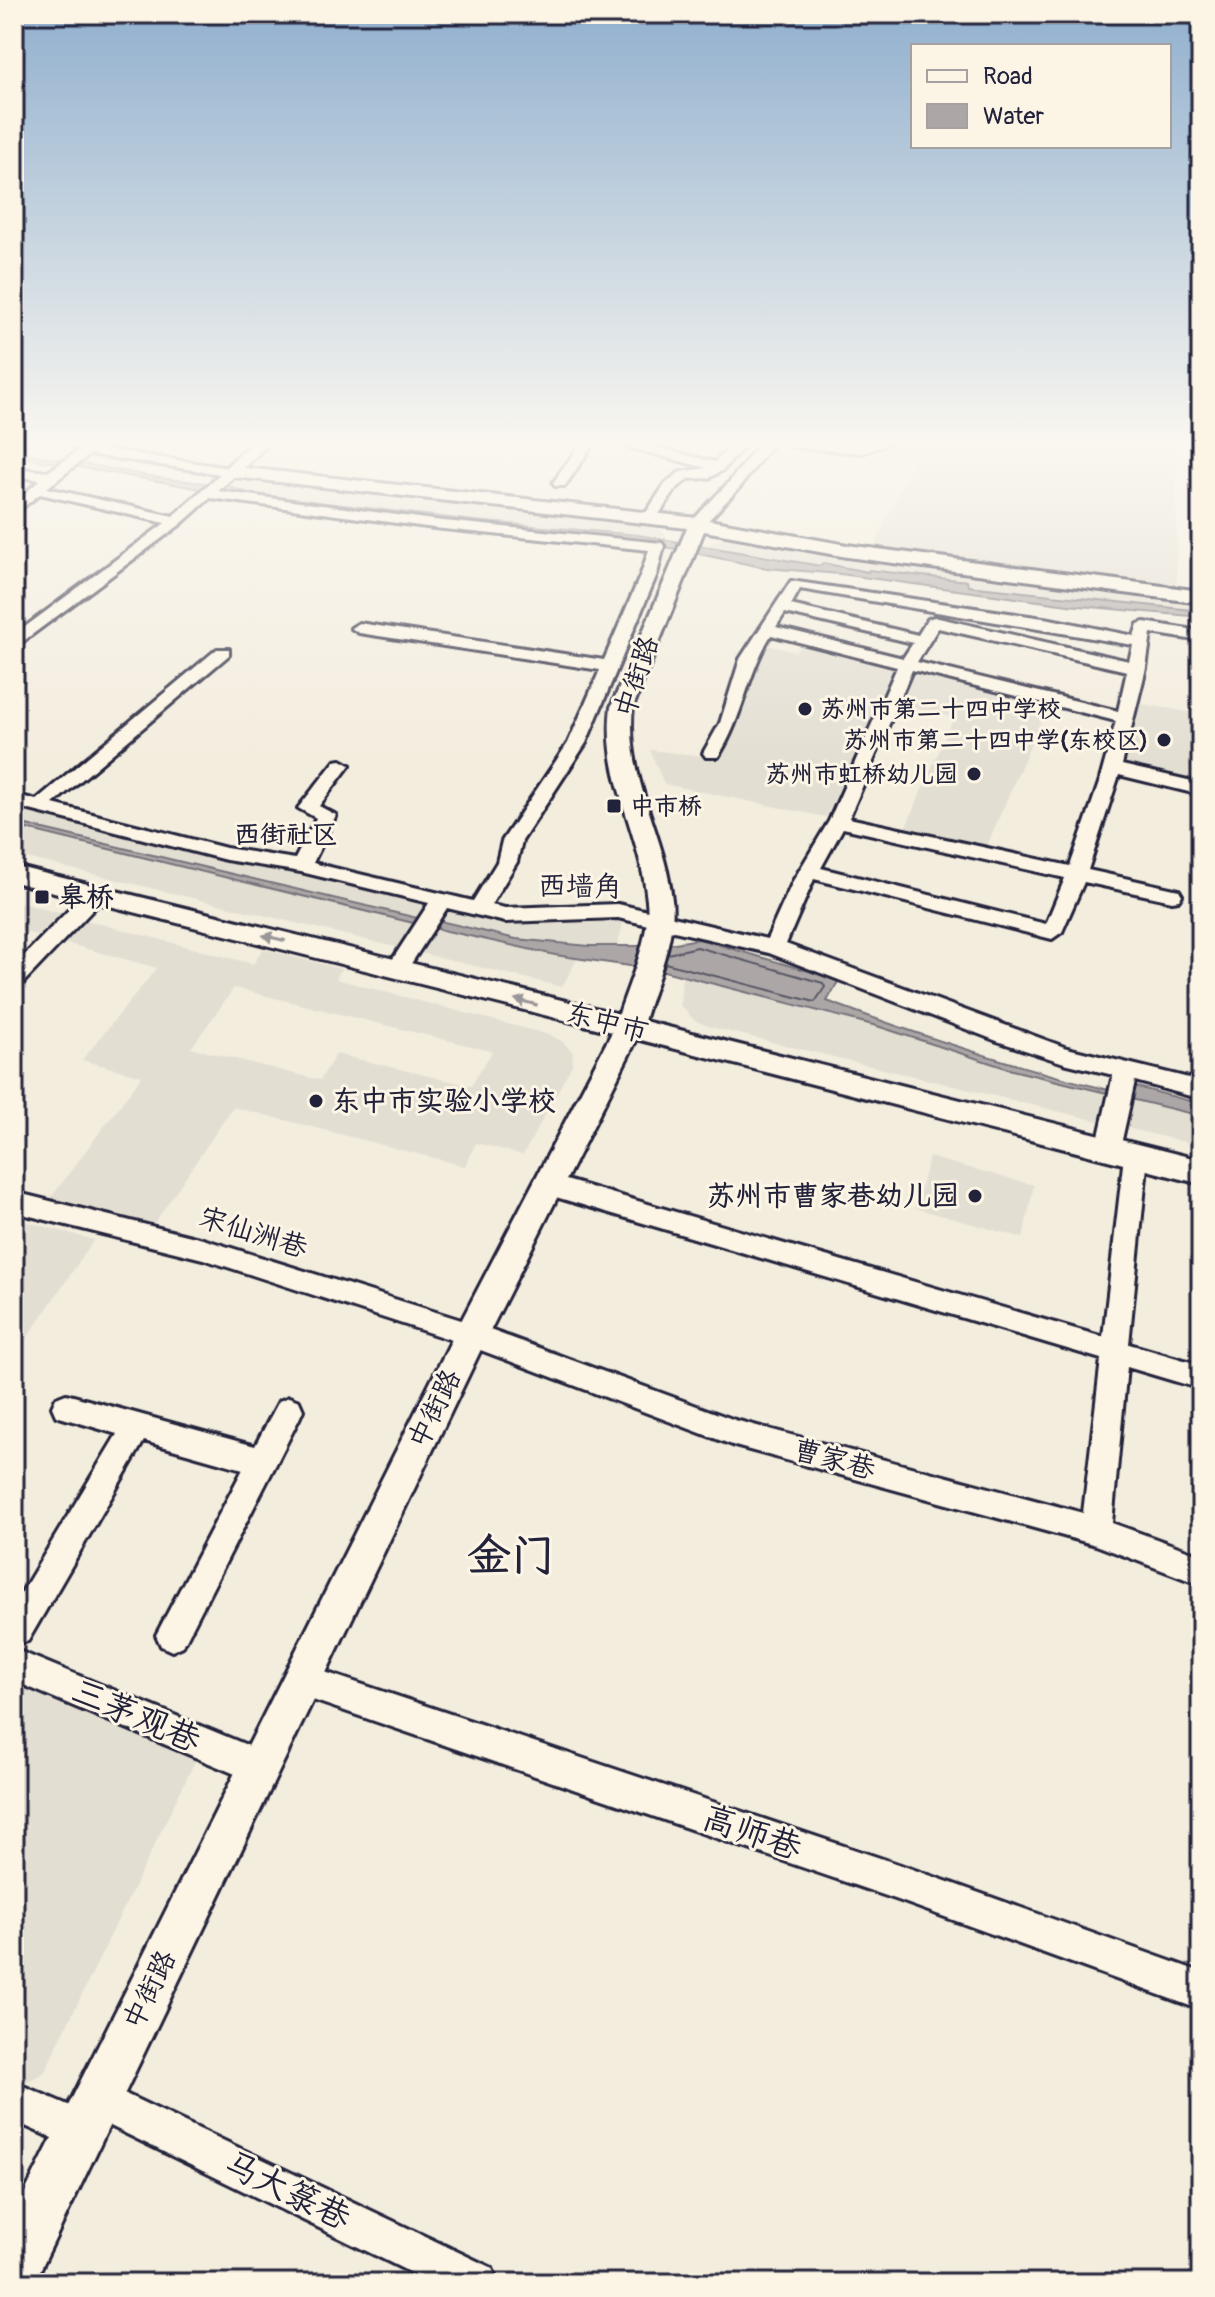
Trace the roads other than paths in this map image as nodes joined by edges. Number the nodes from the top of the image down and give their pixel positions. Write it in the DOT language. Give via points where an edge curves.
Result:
graph roads {
  1 [pos="137,550"];
  2 [pos="656,550"];
  3 [pos="685,550"];
  4 [pos="843,550"];
  5 [pos="649,574"];
  6 [pos="674,575"];
  7 [pos="1201,597"];
  8 [pos="780,607"];
  9 [pos="359,628"];
  10 [pos="765,629"];
  11 [pos="1201,636"];
  12 [pos="920,640"];
  13 [pos="1142,642"];
  14 [pos="14,643"];
  15 [pos="223,652"];
  16 [pos="609,666"];
  17 [pos="906,666"];
  18 [pos="1138,668"];
  19 [pos="1125,718"];
  20 [pos="712,753"];
  21 [pos="341,765"];
  22 [pos="1111,768"];
  23 [pos="1201,789"];
  24 [pos="14,800"];
  25 [pos="40,806"];
  26 [pos="838,821"];
  27 [pos="301,866"];
  28 [pos="809,871"];
  29 [pos="14,874"];
  30 [pos="1079,875"];
  31 [pos="95,895"];
  32 [pos="1172,895"];
  33 [pos="478,909"];
  34 [pos="433,913"];
  35 [pos="658,929"];
  36 [pos="774,947"];
  37 [pos="398,968"];
  38 [pos="14,979"];
  39 [pos="628,1029"];
  40 [pos="1124,1082"];
  41 [pos="1201,1090"];
  42 [pos="1122,1152"];
  43 [pos="1201,1172"];
  44 [pos="549,1185"];
  45 [pos="14,1202"];
  46 [pos="471,1335"];
  47 [pos="1114,1351"];
  48 [pos="1201,1377"];
  49 [pos="66,1407"];
  50 [pos="289,1410"];
  51 [pos="136,1428"];
  52 [pos="262,1461"];
  53 [pos="1096,1531"];
  54 [pos="1201,1570"];
  55 [pos="17,1630"];
  56 [pos="172,1635"];
  57 [pos="14,1665"];
  58 [pos="301,1680"];
  59 [pos="259,1767"];
  60 [pos="1201,1991"];
  61 [pos="14,2101"];
  62 [pos="88,2115"];
  63 [pos="14,2269"];
  64 [pos="477,2283"];
  1 -- 14 [label="street"];
  2 -- 5 [label="street"];
  3 -- 6 [label="main road, 中街路"];
  4 -- 7 [label="main road"];
  5 -- 6 [label="street"];
  5 -- 16 [label="street"];
  6 -- 35 [label="main road, 中街路" via="632,676 620,724 628,790 650,850 660,901"];
  8 -- 10 [label="street"];
  8 -- 12 [label="street"];
  8 -- 13 [label="street" via="796,584"];
  9 -- 16 [label="street"];
  10 -- 17 [label="street"];
  10 -- 20 [label="street"];
  11 -- 13 [label="street" via="1144,627"];
  12 -- 17 [label="street"];
  12 -- 18 [label="street" via="934,622"];
  13 -- 18 [label="street"];
  15 -- 25 [label="street"];
  16 -- 33 [label="street" via="577,743 512,841 507,862"];
  17 -- 19 [label="street"];
  17 -- 26 [label="street"];
  18 -- 19 [label="street"];
  19 -- 22 [label="street"];
  21 -- 27 [label="street" via="307,808 327,815"];
  22 -- 23 [label="street"];
  22 -- 30 [label="street"];
  24 -- 25 [label="street, 西墙角"];
  25 -- 27 [label="street, 西墙角" via="226,854"];
  26 -- 28 [label="street"];
  26 -- 30 [label="street"];
  27 -- 34 [label="street, 西墙角"];
  28 -- 30 [label="street" via="1052,932"];
  28 -- 36 [label="street"];
  29 -- 31 [label="main road, 东中市"];
  30 -- 32 [label="street"];
  37 -- 31 [label="main road, 东中市, one-way"];
  31 -- 38 [label="street"];
  33 -- 34 [label="street, 西墙角"];
  33 -- 35 [label="street, 西墙角" via="505,915 618,911"];
  34 -- 37 [label="street"];
  35 -- 36 [label="street, 西墙角"];
  35 -- 39 [label="main road, 中街路"];
  36 -- 40 [label="street, 西墙角"];
  39 -- 37 [label="main road, 东中市, one-way"];
  39 -- 42 [label="main road, 东中市"];
  39 -- 44 [label="main road, 中街路"];
  40 -- 41 [label="street, 西墙角"];
  40 -- 42 [label="street"];
  42 -- 43 [label="main road, 东中市"];
  42 -- 47 [label="street"];
  44 -- 46 [label="main road, 中街路"];
  44 -- 47 [label="street"];
  45 -- 46 [label="street, 宋仙洲巷" via="203,1249"];
  46 -- 53 [label="street, 曹家巷" via="735,1433"];
  46 -- 58 [label="main road, 中街路"];
  47 -- 48 [label="street"];
  47 -- 53 [label="street"];
  49 -- 51 [label="street"];
  50 -- 52 [label="street"];
  51 -- 52 [label="street"];
  51 -- 55 [label="street"];
  52 -- 56 [label="street"];
  53 -- 54 [label="street, 曹家巷"];
  57 -- 59 [label="street, 三茅观巷"];
  58 -- 59 [label="main road, 中街路"];
  58 -- 60 [label="street, 高师巷" via="898,1882"];
  59 -- 62 [label="main road, 中街路"];
  61 -- 62 [label="street, 马大箓巷"];
  62 -- 63 [label="main road, 中街路"];
  62 -- 64 [label="street, 马大箓巷"];
}
